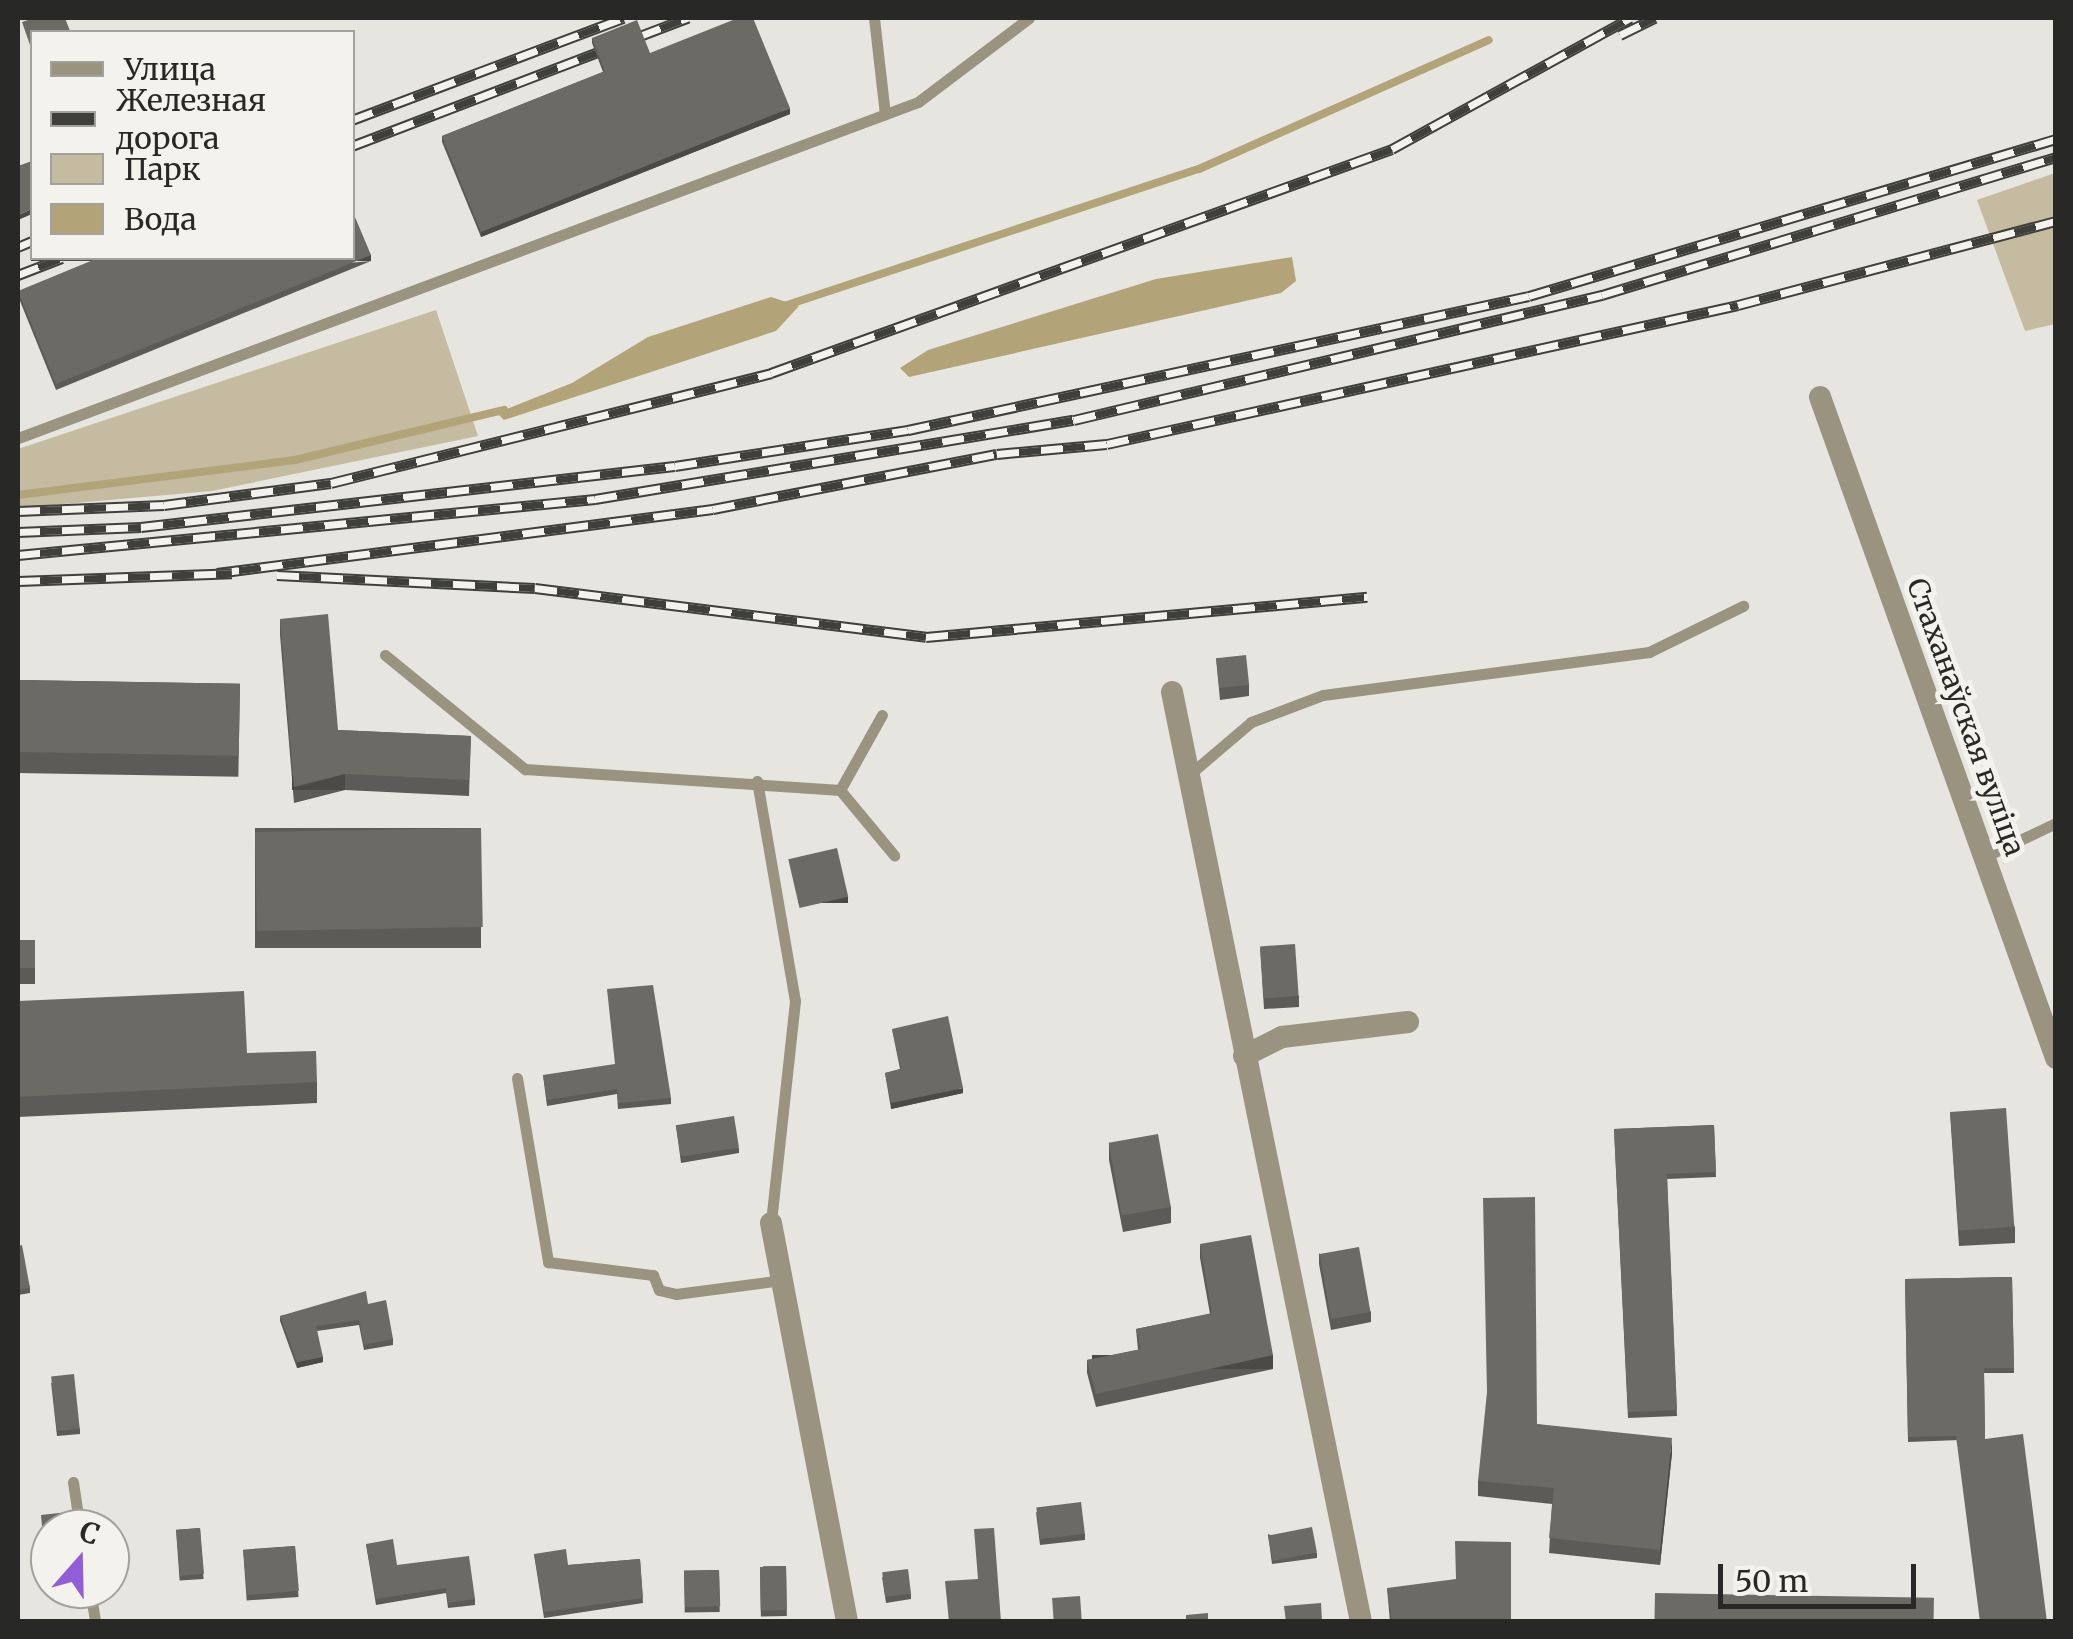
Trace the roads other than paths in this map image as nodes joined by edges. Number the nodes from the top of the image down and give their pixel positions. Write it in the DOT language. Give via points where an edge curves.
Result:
graph roads {
  1 [pos="874,18"];
  2 [pos="1030,18"];
  3 [pos="885,114"];
  4 [pos="1820,397"];
  5 [pos="18,438"];
  6 [pos="1743,606"];
  7 [pos="385,655"];
  8 [pos="1172,692"];
  9 [pos="882,716"];
  10 [pos="1190,774"];
  11 [pos="757,781"];
  12 [pos="840,790"];
  13 [pos="2056,823"];
  14 [pos="894,855"];
  15 [pos="1984,858"];
  16 [pos="1408,1022"];
  17 [pos="1244,1056"];
  18 [pos="2056,1058"];
  19 [pos="516,1078"];
  20 [pos="771,1222"];
  21 [pos="783,1280"];
  22 [pos="73,1482"];
  23 [pos="77,1509"];
  24 [pos="847,1622"];
  25 [pos="1362,1622"];
  1 -- 3 [label="lane"];
  2 -- 3 [label="lane" via="918,102"];
  3 -- 5 [label="lane"];
  4 -- 15 [label="street, Стаханаўская вуліца"];
  6 -- 10 [label="lane" via="1649,652 1323,696 1250,722"];
  7 -- 11 [label="lane" via="525,769"];
  8 -- 10 [label="street"];
  9 -- 12 [label="lane"];
  10 -- 17 [label="street"];
  11 -- 12 [label="lane"];
  11 -- 20 [label="lane" via="795,1001"];
  12 -- 14 [label="lane"];
  13 -- 15 [label="lane"];
  15 -- 18 [label="street, Стаханаўская вуліца"];
  16 -- 17 [label="street" via="1282,1037"];
  17 -- 25 [label="street"];
  19 -- 21 [label="lane" via="548,1262 653,1275 659,1290 676,1294"];
  20 -- 21 [label="street"];
  21 -- 24 [label="street"];
  22 -- 23 [label="lane"];
}
